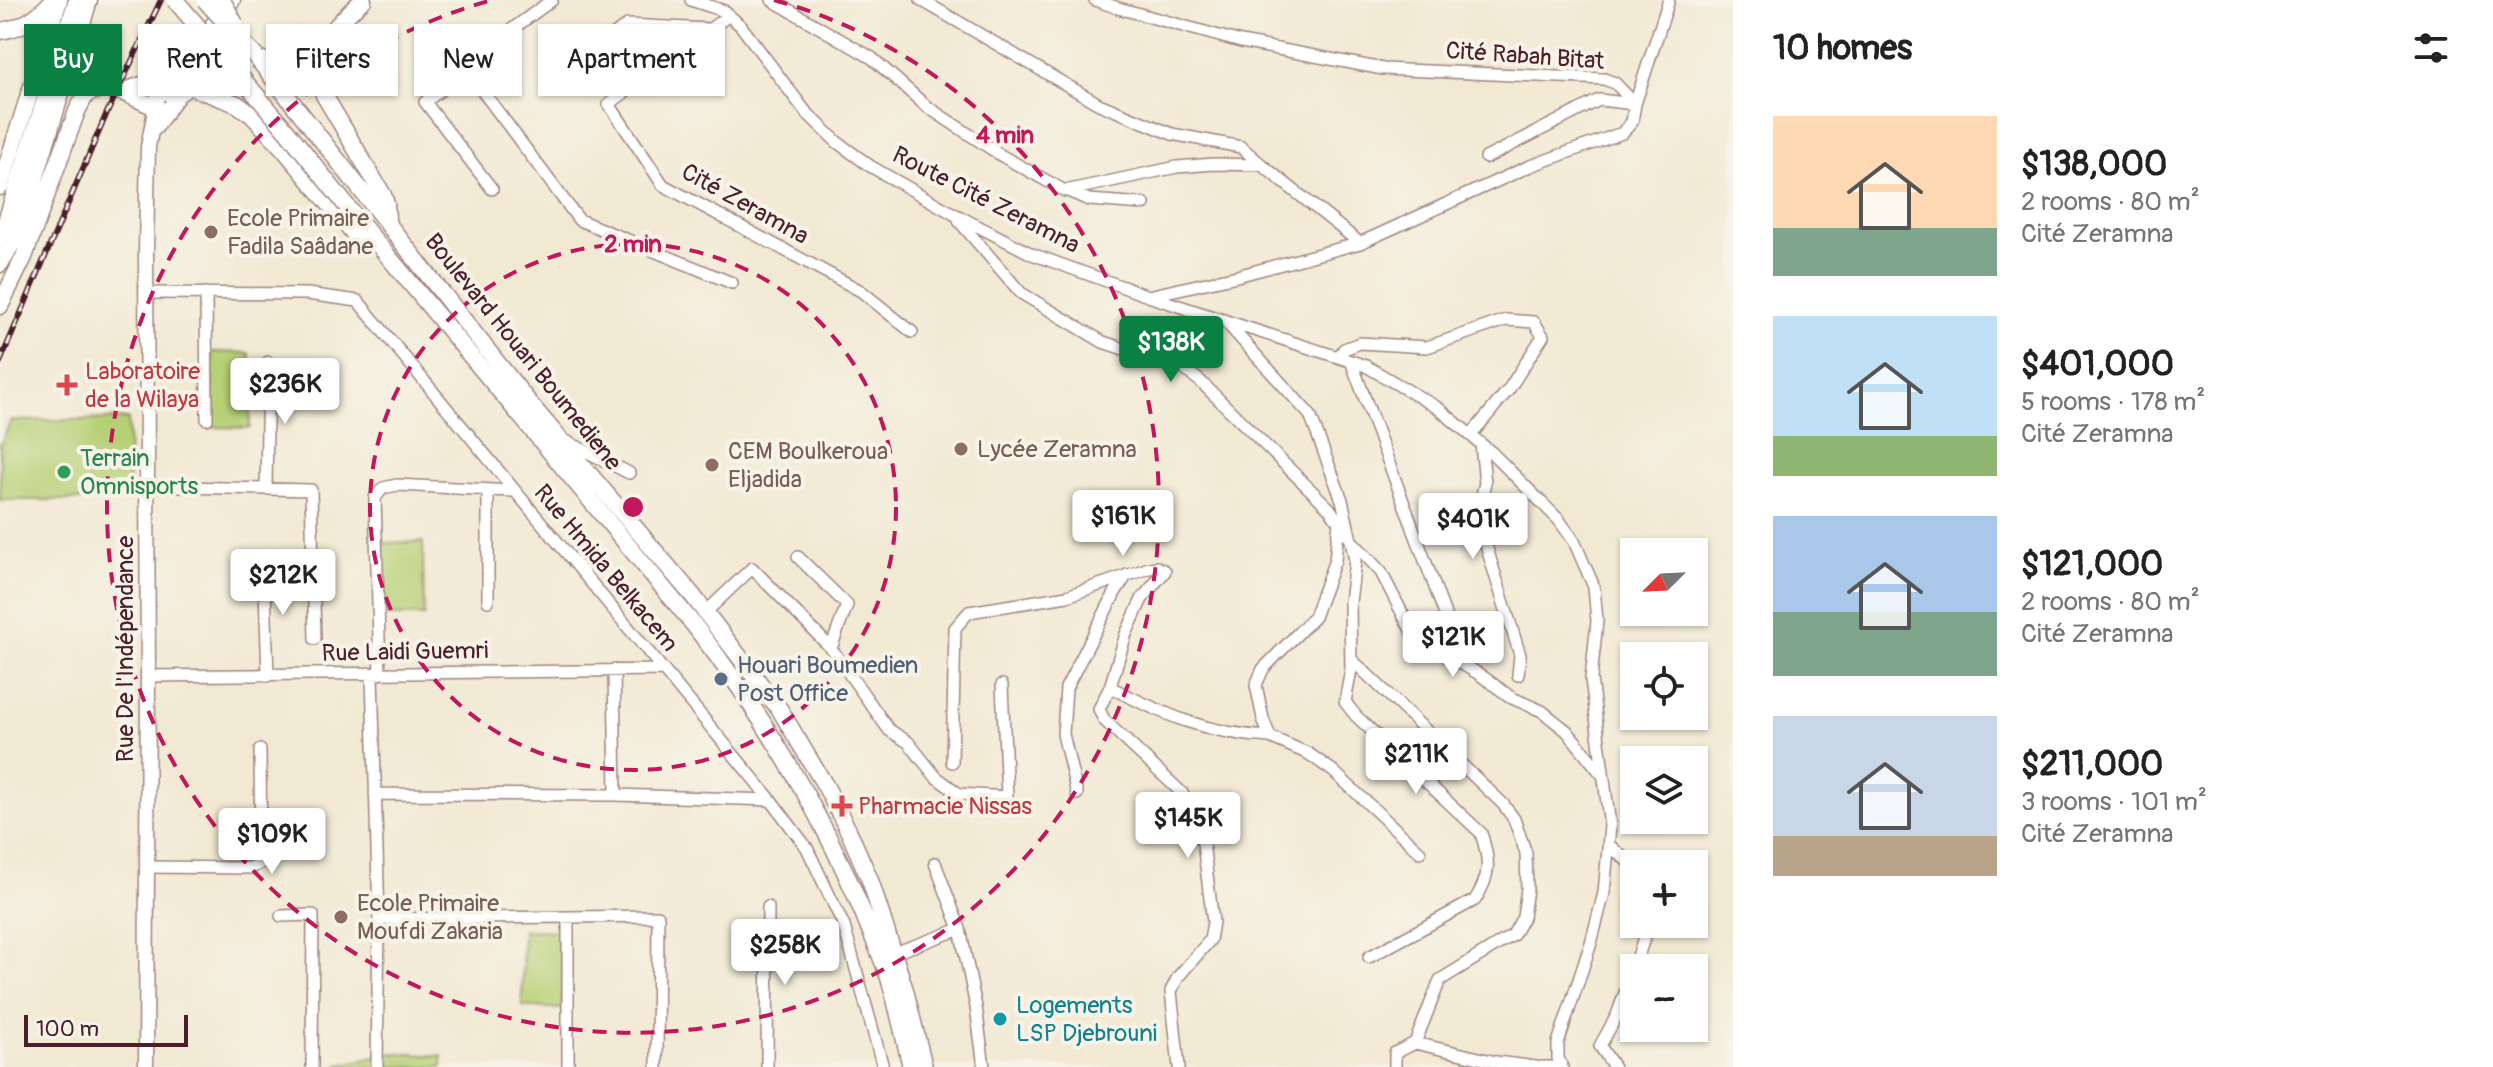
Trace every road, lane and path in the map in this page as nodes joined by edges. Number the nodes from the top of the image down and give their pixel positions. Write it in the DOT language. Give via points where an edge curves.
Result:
graph roads {
  1 [pos="53,0"];
  2 [pos="59,0"];
  3 [pos="77,0"];
  4 [pos="89,0"];
  5 [pos="175,0"];
  6 [pos="206,0"];
  7 [pos="222,0"];
  8 [pos="233,0"];
  9 [pos="363,0"];
  10 [pos="552,0"];
  11 [pos="691,0"];
  12 [pos="772,0"];
  13 [pos="921,0"];
  14 [pos="1095,0"];
  15 [pos="1669,0"];
  16 [pos="729,15"];
  17 [pos="200,24"];
  18 [pos="213,24"];
  19 [pos="339,24"];
  20 [pos="519,24"];
  21 [pos="717,24"];
  22 [pos="0,31"];
  23 [pos="254,54"];
  24 [pos="266,58"];
  25 [pos="138,87"];
  26 [pos="122,92"];
  27 [pos="85,96"];
  28 [pos="157,96"];
  29 [pos="179,96"];
  30 [pos="206,96"];
  31 [pos="325,96"];
  32 [pos="433,96"];
  33 [pos="486,96"];
  34 [pos="620,96"];
  35 [pos="1635,104"];
  36 [pos="155,107"];
  37 [pos="150,135"];
  38 [pos="1486,158"];
  39 [pos="1262,165"];
  40 [pos="0,187"];
  41 [pos="492,189"];
  42 [pos="1067,191"];
  43 [pos="1144,204"];
  44 [pos="954,214"];
  45 [pos="387,219"];
  46 [pos="0,240"];
  47 [pos="1360,243"];
  48 [pos="0,264"];
  49 [pos="732,283"];
  50 [pos="146,293"];
  51 [pos="206,293"];
  52 [pos="1148,296"];
  53 [pos="0,306"];
  54 [pos="1224,319"];
  55 [pos="912,332"];
  56 [pos="1339,357"];
  57 [pos="1351,361"];
  58 [pos="268,362"];
  59 [pos="207,419"];
  60 [pos="534,435"];
  61 [pos="1471,435"];
  62 [pos="558,438"];
  63 [pos="1481,444"];
  64 [pos="629,473"];
  65 [pos="146,486"];
  66 [pos="266,489"];
  67 [pos="488,490"];
  68 [pos="513,491"];
  69 [pos="1339,522"];
  70 [pos="1351,540"];
  71 [pos="798,557"];
  72 [pos="264,560"];
  73 [pos="1128,575"];
  74 [pos="488,601"];
  75 [pos="706,612"];
  76 [pos="1446,617"];
  77 [pos="315,639"];
  78 [pos="831,648"];
  79 [pos="1351,659"];
  80 [pos="614,670"];
  81 [pos="662,670"];
  82 [pos="376,674"];
  83 [pos="1518,675"];
  84 [pos="148,676"];
  85 [pos="268,676"];
  86 [pos="1002,685"];
  87 [pos="1110,687"];
  88 [pos="1270,737"];
  89 [pos="260,750"];
  90 [pos="952,762"];
  91 [pos="1603,774"];
  92 [pos="375,794"];
  93 [pos="1077,794"];
  94 [pos="616,795"];
  95 [pos="771,800"];
  96 [pos="1608,844"];
  97 [pos="1420,852"];
  98 [pos="1620,855"];
  99 [pos="935,863"];
  100 [pos="146,867"];
  101 [pos="768,907"];
  102 [pos="281,916"];
  103 [pos="568,917"];
  104 [pos="379,919"];
  105 [pos="960,929"];
  106 [pos="887,956"];
  107 [pos="1369,957"];
  108 [pos="1620,1007"];
  109 [pos="1415,1043"];
  110 [pos="1458,1053"];
  111 [pos="1523,1066"];
  112 [pos="146,1067"];
  113 [pos="312,1067"];
  114 [pos="377,1067"];
  115 [pos="568,1067"];
  116 [pos="657,1067"];
  117 [pos="767,1067"];
  118 [pos="883,1067"];
  119 [pos="911,1067"];
  120 [pos="924,1067"];
  121 [pos="984,1067"];
  122 [pos="1179,1067"];
  123 [pos="1395,1067"];
  124 [pos="1461,1067"];
  125 [pos="1538,1067"];
  126 [pos="1562,1067"];
  127 [pos="1614,1067"];
  1 -- 22 [label="highway" via="27,23"];
  2 -- 40 [label="highway"];
  3 -- 46 [label="highway"];
  4 -- 48 [label="highway" via="27,206"];
  5 -- 60 [label="highway, Boulevard Houari Boumediene, bridge"];
  6 -- 17 [label="street"];
  6 -- 23 [label="highway, bridge"];
  7 -- 23 [label="highway, bridge"];
  8 -- 18 [label="main road"];
  9 -- 19 [label="highway"];
  10 -- 20 [label="street"];
  11 -- 16 [label="street, Route Cité Zeramna"];
  12 -- 42 [label="street" via="872,58 926,106 981,143"];
  13 -- 39 [label="street" via="1099,104 1172,134 1241,147"];
  14 -- 35 [label="street, Cité Rabah Bitat" via="1241,42 1383,69 1604,79"];
  15 -- 35 [label="street"];
  16 -- 21 [label="street, Cité Zeramna"];
  16 -- 44 [label="street, Route Cité Zeramna" via="805,111 837,142"];
  23 -- 24 [label="highway"];
  23 -- 45 [label="highway, Boulevard Houari Boumediene"];
  25 -- 26 [label="highway"];
  26 -- 36 [label="highway"];
  27 -- 53 [label="highway"];
  28 -- 36 [label="main road, Rue De l'Indépendance"];
  29 -- 37 [label="main road"];
  30 -- 60 [label="highway" via="237,104 252,115 514,426"];
  31 -- 45 [label="highway" via="383,195"];
  32 -- 41 [label="street" via="425,102"];
  33 -- 49 [label="street" via="579,220"];
  34 -- 55 [label="street, Cité Zeramna" via="609,104 663,185 861,291"];
  35 -- 38 [label="street" via="1599,100"];
  35 -- 47 [label="street" via="1632,122 1622,133 1530,166"];
  36 -- 37 [label="main road, Rue De l'Indépendance"];
  37 -- 50 [label="main road, Rue De l'Indépendance"];
  39 -- 42 [label="street" via="1177,167"];
  39 -- 47 [label="street"];
  42 -- 43 [label="street" via="1089,200"];
  44 -- 52 [label="street, Route Cité Zeramna" via="1032,254"];
  44 -- 69 [label="street" via="1021,293 1103,342 1184,369 1200,381"];
  45 -- 62 [label="highway, Boulevard Houari Boumediene"];
  47 -- 52 [label="street"];
  50 -- 51 [label="street, Rue Hmida Belkacem"];
  50 -- 65 [label="main road, Rue De l'Indépendance"];
  51 -- 59 [label="street"];
  51 -- 68 [label="street, Rue Hmida Belkacem" via="307,294 358,301"];
  52 -- 54 [label="street, Route Cité Zeramna"];
  54 -- 56 [label="street, Route Cité Zeramna"];
  54 -- 70 [label="street" via="1310,415"];
  56 -- 57 [label="street, Route Cité Zeramna"];
  56 -- 61 [label="street" via="1360,343 1427,347 1506,320 1534,322 1543,336"];
  57 -- 61 [label="street, Route Cité Zeramna" via="1415,393"];
  57 -- 76 [label="street"];
  58 -- 66 [label="street"];
  60 -- 106 [label="highway, Boulevard Houari Boumediene" via="694,625 742,692 814,807"];
  61 -- 63 [label="street, Route Cité Zeramna"];
  62 -- 64 [label="street"];
  62 -- 75 [label="highway, Boulevard Houari Boumediene"];
  63 -- 83 [label="street" via="1485,483 1480,526 1520,655"];
  63 -- 91 [label="street, Route Cité Zeramna" via="1559,520 1590,575 1597,621 1591,679"];
  65 -- 66 [label="street"];
  65 -- 84 [label="main road, Rue De l'Indépendance"];
  66 -- 77 [label="street" via="311,490"];
  67 -- 68 [label="street"];
  67 -- 74 [label="street"];
  67 -- 82 [label="street" via="397,485 383,488 375,498"];
  68 -- 81 [label="street, Rue Hmida Belkacem"];
  69 -- 70 [label="street"];
  69 -- 88 [label="street" via="1335,560 1314,617 1263,669 1256,685"];
  70 -- 79 [label="street"];
  70 -- 91 [label="street" via="1381,572 1414,636 1542,711 1567,731"];
  71 -- 78 [label="street" via="847,605"];
  72 -- 85 [label="street"];
  73 -- 87 [label="street" via="1157,567 1165,571 1142,599"];
  73 -- 90 [label="street" via="1067,596 969,612 955,628"];
  73 -- 93 [label="street" via="1066,688 1063,734"];
  75 -- 78 [label="street" via="752,568"];
  75 -- 106 [label="highway, Boulevard Houari Boumediene" via="780,710 826,787 870,880"];
  78 -- 86 [label="street" via="889,730 959,794 1007,797"];
  79 -- 107 [label="street" via="1345,702 1481,833 1488,867 1475,900"];
  79 -- 109 [label="street" via="1503,804 1526,853 1523,917 1513,935 1440,980"];
  80 -- 81 [label="street, Rue Laidi Guemri"];
  80 -- 82 [label="street, Rue Laidi Guemri"];
  80 -- 94 [label="street"];
  81 -- 95 [label="street, Rue Hmida Belkacem"];
  82 -- 85 [label="street, Rue Laidi Guemri"];
  82 -- 92 [label="street"];
  84 -- 85 [label="street, Rue Laidi Guemri"];
  84 -- 100 [label="main road, Rue De l'Indépendance"];
  87 -- 88 [label="street" via="1168,716 1235,735"];
  87 -- 122 [label="street" via="1099,709 1104,720 1182,793 1207,867 1210,940 1171,991"];
  88 -- 97 [label="street" via="1333,771"];
  89 -- 100 [label="street" via="261,863 251,868"];
  91 -- 96 [label="street, Route Cité Zeramna"];
  92 -- 94 [label="street"];
  92 -- 104 [label="street"];
  94 -- 95 [label="street"];
  95 -- 118 [label="street, Rue Hmida Belkacem" via="807,848 844,926"];
  96 -- 98 [label="street"];
  96 -- 126 [label="street, Route Cité Zeramna" via="1604,893 1558,1043"];
  99 -- 105 [label="street"];
  100 -- 112 [label="main road, Rue De l'Indépendance"];
  101 -- 117 [label="street"];
  102 -- 113 [label="street" via="313,915"];
  103 -- 104 [label="street"];
  103 -- 115 [label="street"];
  103 -- 116 [label="street" via="658,916"];
  104 -- 114 [label="street"];
  105 -- 106 [label="street"];
  105 -- 121 [label="street"];
  106 -- 119 [label="highway, Boulevard Houari Boumediene"];
  106 -- 120 [label="highway, Boulevard Houari Boumediene"];
  108 -- 127 [label="street" via="1600,1046"];
  109 -- 110 [label="street"];
  109 -- 123 [label="street" via="1395,1053"];
  110 -- 111 [label="street"];
  110 -- 124 [label="street"];
  111 -- 125 [label="street"];
  125 -- 126 [label="street"];
}
